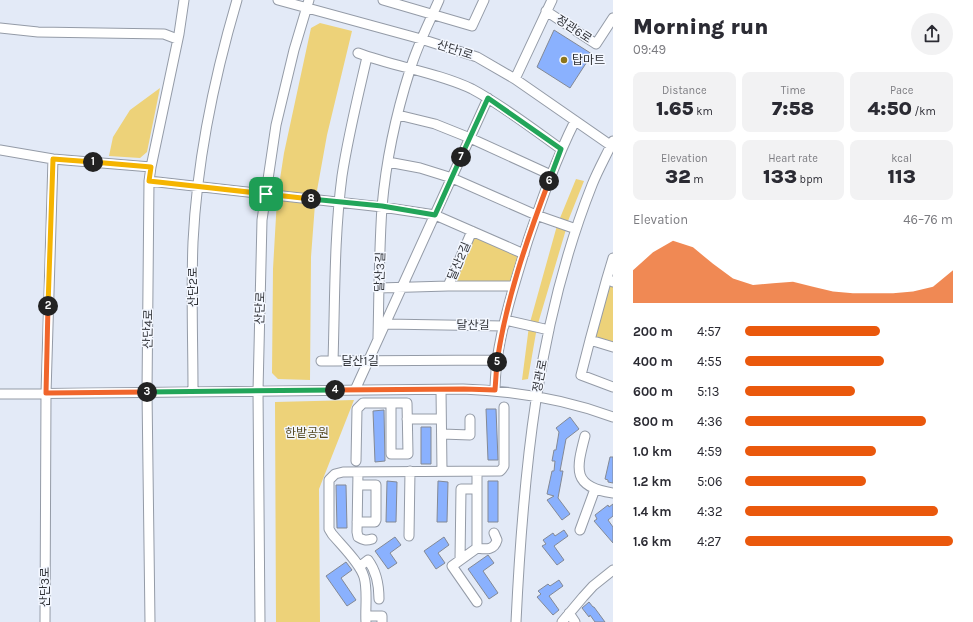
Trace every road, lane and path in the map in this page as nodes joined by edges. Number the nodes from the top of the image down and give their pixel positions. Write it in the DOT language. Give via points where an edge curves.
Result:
graph roads {
  1 [pos="184,0"];
  2 [pos="237,0"];
  3 [pos="278,0"];
  4 [pos="439,0"];
  5 [pos="484,0"];
  6 [pos="552,0"];
  7 [pos="388,1"];
  8 [pos="307,4"];
  9 [pos="546,12"];
  10 [pos="433,14"];
  11 [pos="613,18"];
  12 [pos="0,28"];
  13 [pos="177,39"];
  14 [pos="421,39"];
  15 [pos="358,53"];
  16 [pos="367,57"];
  17 [pos="410,69"];
  18 [pos="515,79"];
  19 [pos="488,98"];
  20 [pos="398,115"];
  21 [pos="575,121"];
  22 [pos="470,138"];
  23 [pos="612,145"];
  24 [pos="561,149"];
  25 [pos="0,150"];
  26 [pos="53,159"];
  27 [pos="388,162"];
  28 [pos="151,167"];
  29 [pos="551,175"];
  30 [pos="452,178"];
  31 [pos="149,181"];
  32 [pos="266,194"];
  33 [pos="340,203"];
  34 [pos="382,206"];
  35 [pos="435,215"];
  36 [pos="536,215"];
  37 [pos="576,229"];
  38 [pos="472,231"];
  39 [pos="524,254"];
  40 [pos="613,258"];
  41 [pos="610,280"];
  42 [pos="448,286"];
  43 [pos="514,286"];
  44 [pos="379,288"];
  45 [pos="401,288"];
  46 [pos="504,323"];
  47 [pos="384,324"];
  48 [pos="549,330"];
  49 [pos="378,338"];
  50 [pos="590,340"];
  51 [pos="613,347"];
  52 [pos="497,360"];
  53 [pos="321,361"];
  54 [pos="340,361"];
  55 [pos="368,362"];
  56 [pos="613,387"];
  57 [pos="355,390"];
  58 [pos="441,390"];
  59 [pos="495,390"];
  60 [pos="193,391"];
  61 [pos="258,391"];
  62 [pos="147,392"];
  63 [pos="46,393"];
  64 [pos="0,394"];
  65 [pos="536,396"];
  66 [pos="391,403"];
  67 [pos="504,407"];
  68 [pos="613,417"];
  69 [pos="407,419"];
  70 [pos="441,419"];
  71 [pos="470,419"];
  72 [pos="442,434"];
  73 [pos="585,436"];
  74 [pos="356,460"];
  75 [pos="410,471"];
  76 [pos="442,471"];
  77 [pos="358,472"];
  78 [pos="477,472"];
  79 [pos="358,485"];
  80 [pos="477,489"];
  81 [pos="595,489"];
  82 [pos="613,493"];
  83 [pos="357,522"];
  84 [pos="580,530"];
  85 [pos="494,533"];
  86 [pos="409,536"];
  87 [pos="372,539"];
  88 [pos="477,548"];
  89 [pos="460,560"];
  90 [pos="359,566"];
  91 [pos="613,570"];
  92 [pos="378,599"];
  93 [pos="477,602"];
  94 [pos="569,613"];
  95 [pos="366,619"];
  96 [pos="45,622"];
  97 [pos="150,622"];
  98 [pos="260,622"];
  99 [pos="382,622"];
  100 [pos="516,622"];
  101 [pos="562,622"];
  102 [pos="575,622"];
  1 -- 13 [label="street, 산단4로"];
  2 -- 60 [label="street, 산단2로" via="223,49 198,183 193,243"];
  3 -- 8 [label="street, 산단1로"];
  4 -- 10 [label="street, 달산3길"];
  5 -- 10 [label="street" via="472,26"];
  6 -- 9 [label="street, 정관6로"];
  7 -- 10 [label="street"];
  8 -- 14 [label="street, 산단1로"];
  8 -- 32 [label="street, 산단로" via="276,125"];
  9 -- 11 [label="street, 정관6로" via="596,44"];
  9 -- 18 [label="street, 정관6로"];
  10 -- 14 [label="street, 달산3길"];
  12 -- 13 [label="street" via="38,32 164,34"];
  13 -- 28 [label="street, 산단4로"];
  14 -- 17 [label="street, 달산3길"];
  14 -- 18 [label="street, 산단1로" via="477,57"];
  15 -- 16 [label="street"];
  16 -- 17 [label="street"];
  16 -- 33 [label="street, 달산1길" via="342,176"];
  17 -- 19 [label="street" via="444,78"];
  17 -- 20 [label="street, 달산3길"];
  18 -- 21 [label="street, 산단1로"];
  19 -- 22 [label="street"];
  19 -- 24 [label="street"];
  20 -- 22 [label="street" via="435,124"];
  20 -- 27 [label="street, 달산3길"];
  21 -- 23 [label="street, 산단1로"];
  21 -- 24 [label="street, 달산길"];
  22 -- 29 [label="street"];
  22 -- 30 [label="street"];
  23 -- 37 [label="street, 정관로" via="593,184"];
  24 -- 29 [label="street, 달산길"];
  25 -- 26 [label="street"];
  26 -- 28 [label="street"];
  26 -- 63 [label="street"];
  27 -- 30 [label="street"];
  27 -- 34 [label="street, 달산3길"];
  28 -- 31 [label="street, 산단4로"];
  29 -- 36 [label="street, 달산길"];
  30 -- 35 [label="street"];
  30 -- 36 [label="street"];
  31 -- 32 [label="street"];
  31 -- 62 [label="street, 산단4로"];
  32 -- 33 [label="street"];
  32 -- 61 [label="street, 산단로" via="262,220"];
  33 -- 34 [label="street"];
  33 -- 54 [label="street, 달산1길" via="336,239 333,361"];
  34 -- 35 [label="street, 달산2길"];
  34 -- 44 [label="street, 달산3길"];
  35 -- 38 [label="street, 달산2길"];
  35 -- 45 [label="street"];
  36 -- 37 [label="street"];
  36 -- 39 [label="street, 달산길"];
  37 -- 48 [label="street, 정관로"];
  38 -- 39 [label="street"];
  38 -- 42 [label="street, 달산2길"];
  39 -- 43 [label="street, 달산길"];
  40 -- 41 [label="street"];
  41 -- 50 [label="street"];
  42 -- 43 [label="street"];
  42 -- 45 [label="street, 달산2길"];
  43 -- 46 [label="street, 달산길"];
  44 -- 45 [label="street, 달산2길"];
  44 -- 49 [label="street, 달산3길"];
  45 -- 47 [label="street"];
  46 -- 47 [label="street, 달산길"];
  46 -- 48 [label="street"];
  46 -- 52 [label="street, 달산길"];
  47 -- 49 [label="street"];
  48 -- 65 [label="street, 정관로"];
  49 -- 55 [label="street"];
  50 -- 51 [label="street"];
  50 -- 56 [label="street" via="582,375"];
  52 -- 55 [label="street, 달산1길"];
  52 -- 59 [label="street, 달산길"];
  53 -- 54 [label="street"];
  54 -- 55 [label="street, 달산1길"];
  55 -- 57 [label="street"];
  57 -- 58 [label="street"];
  57 -- 61 [label="street"];
  58 -- 59 [label="street"];
  58 -- 70 [label="street"];
  59 -- 65 [label="street"];
  60 -- 61 [label="street"];
  60 -- 62 [label="street"];
  61 -- 98 [label="street, 산단로"];
  62 -- 63 [label="street"];
  62 -- 97 [label="street, 산단4로"];
  63 -- 64 [label="street"];
  63 -- 96 [label="street, 산단3로"];
  65 -- 68 [label="street"];
  65 -- 100 [label="street, 정관로" via="521,527"];
  66 -- 69 [label="street" via="407,403"];
  66 -- 69 [label="street" via="391,454 408,454"];
  66 -- 74 [label="street" via="363,403 357,409"];
  67 -- 78 [label="street" via="504,466 496,472"];
  69 -- 70 [label="street"];
  70 -- 72 [label="street"];
  71 -- 72 [label="street" via="470,435"];
  72 -- 76 [label="street"];
  73 -- 81 [label="street" via="578,474 586,486"];
  75 -- 76 [label="street"];
  75 -- 77 [label="street"];
  75 -- 86 [label="street"];
  76 -- 78 [label="street"];
  77 -- 79 [label="street"];
  77 -- 90 [label="street" via="335,474 328,485 329,529"];
  78 -- 80 [label="street"];
  79 -- 83 [label="street"];
  79 -- 83 [label="street" via="376,485 376,520"];
  80 -- 88 [label="street"];
  80 -- 89 [label="street" via="461,489"];
  81 -- 82 [label="street"];
  81 -- 84 [label="street"];
  83 -- 87 [label="street" via="358,537 366,541"];
  85 -- 88 [label="street" via="497,540 494,546 489,549"];
  88 -- 89 [label="street"];
  89 -- 93 [label="street" via="452,566"];
  90 -- 92 [label="street" via="368,560 372,565 376,576"];
  90 -- 95 [label="street" via="365,583"];
  91 -- 94 [label="street" via="593,586"];
  94 -- 101 [label="street"];
  94 -- 102 [label="street"];
  95 -- 99 [label="street" via="382,616"];
}
